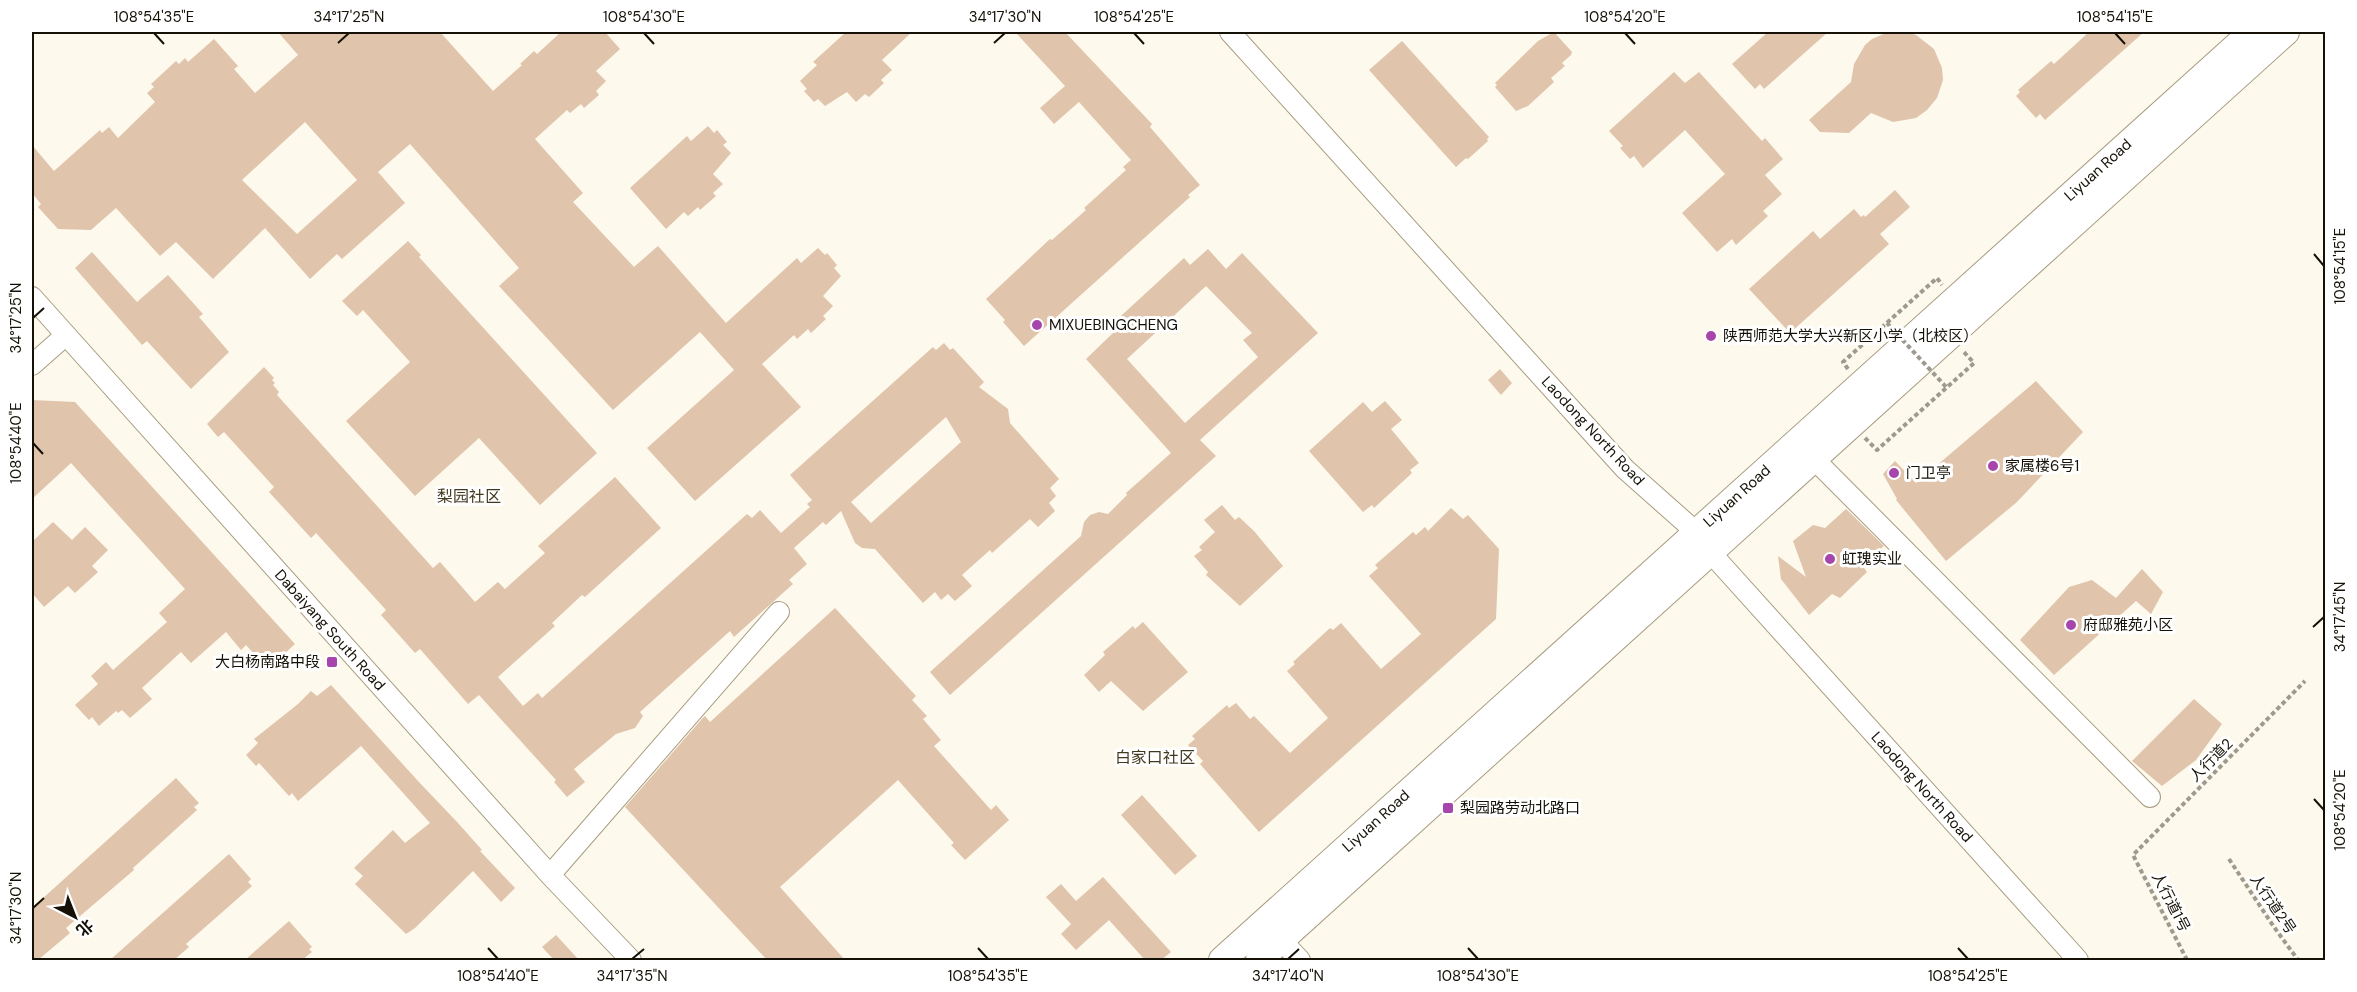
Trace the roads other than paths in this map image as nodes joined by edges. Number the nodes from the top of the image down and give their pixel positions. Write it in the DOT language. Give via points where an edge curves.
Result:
graph roads {
  1 [pos="1230,32"];
  2 [pos="2252,32"];
  3 [pos="2286,32"];
  4 [pos="32,297"];
  5 [pos="66,335"];
  6 [pos="32,365"];
  7 [pos="1814,459"];
  8 [pos="1703,542"];
  9 [pos="779,612"];
  10 [pos="2150,797"];
  11 [pos="550,875"];
  12 [pos="1281,940"];
  13 [pos="631,960"];
  14 [pos="1222,960"];
  15 [pos="1259,960"];
  16 [pos="1300,960"];
  17 [pos="2078,960"];
  1 -- 8 [label="street, Laodong North Road" via="1625,469"];
  2 -- 8 [label="main road, Liyuan Road"];
  3 -- 7 [label="main road, Liyuan Road"];
  4 -- 5 [label="street, Dabaiyang South Road"];
  5 -- 6 [label="street"];
  5 -- 11 [label="street, Dabaiyang South Road"];
  7 -- 8 [label="main road, Liyuan Road"];
  7 -- 10 [label="street"];
  8 -- 12 [label="main road, Liyuan Road"];
  8 -- 14 [label="main road, Liyuan Road"];
  8 -- 17 [label="street, Laodong North Road"];
  9 -- 11 [label="street"];
  11 -- 13 [label="street, Dabaiyang South Road"];
  12 -- 15 [label="main road, Liyuan Road"];
  12 -- 16 [label="street"];
}
